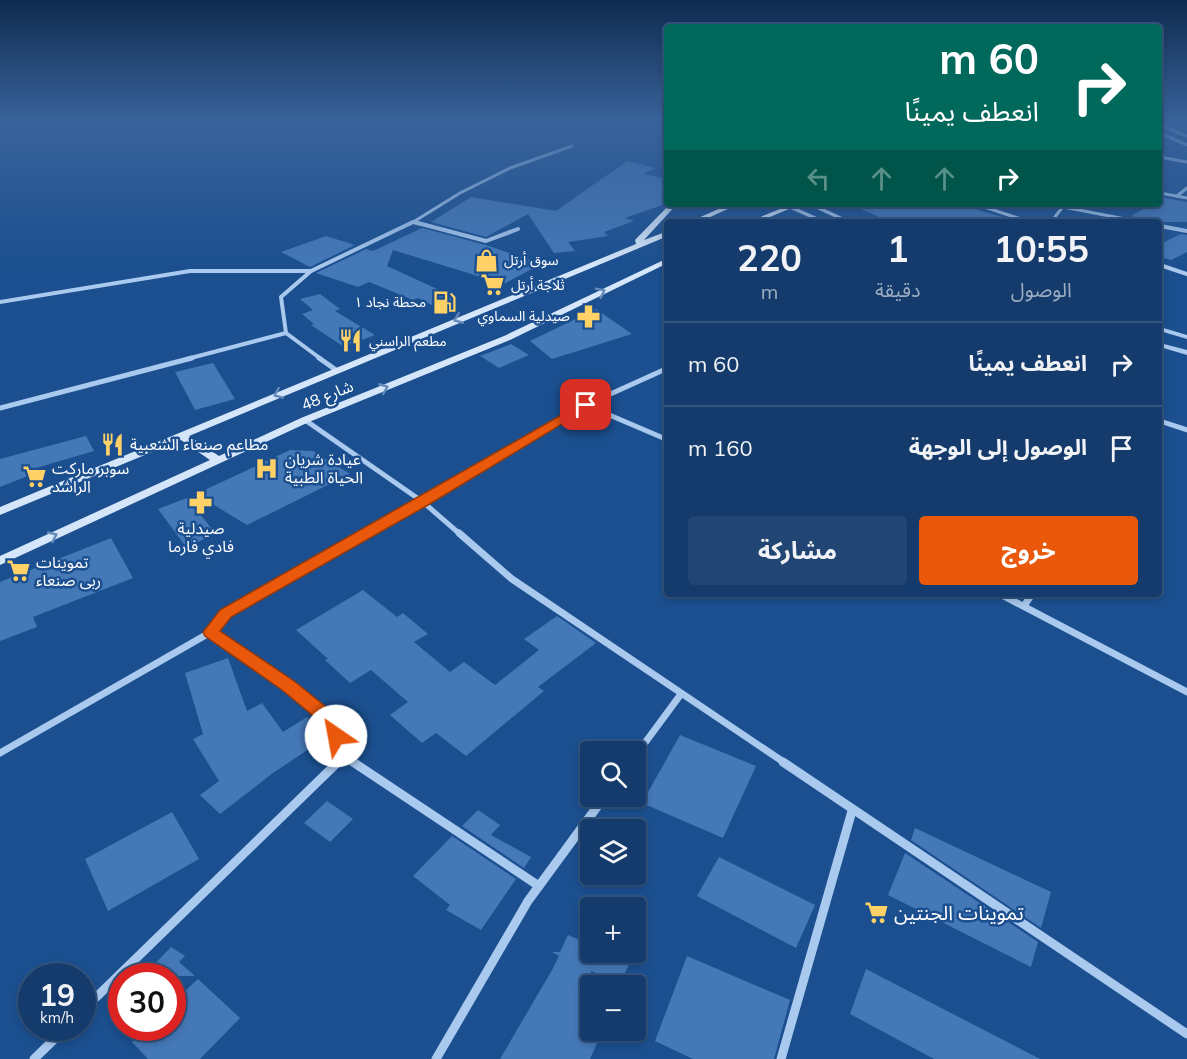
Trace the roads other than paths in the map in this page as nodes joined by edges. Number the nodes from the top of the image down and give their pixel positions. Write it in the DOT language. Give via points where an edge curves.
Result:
graph roads {
  1 [pos="509,168"];
  2 [pos="1187,188"];
  3 [pos="1162,193"];
  4 [pos="1177,196"];
  5 [pos="1187,198"];
  6 [pos="671,207"];
  7 [pos="729,207"];
  8 [pos="783,207"];
  9 [pos="791,207"];
  10 [pos="816,207"];
  11 [pos="984,207"];
  12 [pos="1062,207"];
  13 [pos="1073,207"];
  14 [pos="700,219"];
  15 [pos="758,219"];
  16 [pos="818,219"];
  17 [pos="843,219"];
  18 [pos="1021,219"];
  19 [pos="1053,219"];
  20 [pos="1127,219"];
  21 [pos="413,222"];
  22 [pos="1162,226"];
  23 [pos="518,229"];
  24 [pos="1187,231"];
  25 [pos="664,235"];
  26 [pos="632,248"];
  27 [pos="664,262"];
  28 [pos="1162,266"];
  29 [pos="311,271"];
  30 [pos="1187,274"];
  31 [pos="0,302"];
  32 [pos="1162,330"];
  33 [pos="286,333"];
  34 [pos="1187,337"];
  35 [pos="1162,346"];
  36 [pos="1187,353"];
  37 [pos="336,370"];
  38 [pos="664,370"];
  39 [pos="586,405"];
  40 [pos="0,408"];
  41 [pos="304,420"];
  42 [pos="1162,422"];
  43 [pos="1187,430"];
  44 [pos="181,435"];
  45 [pos="664,438"];
  46 [pos="218,460"];
  47 [pos="423,502"];
  48 [pos="0,511"];
  49 [pos="0,561"];
  50 [pos="1006,597"];
  51 [pos="1030,597"];
  52 [pos="1024,606"];
  53 [pos="211,632"];
  54 [pos="1187,692"];
  55 [pos="681,694"];
  56 [pos="646,741"];
  57 [pos="0,753"];
  58 [pos="344,756"];
  59 [pos="597,807"];
  60 [pos="852,811"];
  61 [pos="539,886"];
  62 [pos="96,997"];
  63 [pos="1187,1034"];
  64 [pos="53,1041"];
  65 [pos="34,1059"];
  66 [pos="436,1059"];
  67 [pos="781,1059"];
  1 -- 21 [label="street"];
  2 -- 4 [label="street"];
  3 -- 4 [label="street"];
  4 -- 5 [label="street"];
  6 -- 26 [label="main road"];
  7 -- 14 [label="main road"];
  8 -- 15 [label="main road"];
  9 -- 16 [label="street"];
  10 -- 17 [label="street"];
  11 -- 18 [label="street"];
  12 -- 19 [label="street"];
  13 -- 20 [label="street"];
  21 -- 23 [label="street" via="486,241"];
  21 -- 29 [label="street"];
  22 -- 24 [label="street"];
  25 -- 26 [label="main road, شارع 48"];
  26 -- 37 [label="main road, شارع 48, one-way"];
  41 -- 27 [label="main road, شارع 48, one-way" via="507,338"];
  28 -- 30 [label="street"];
  29 -- 31 [label="street" via="190,271"];
  29 -- 33 [label="street" via="281,297"];
  32 -- 34 [label="street"];
  33 -- 37 [label="street"];
  33 -- 40 [label="street"];
  35 -- 36 [label="street"];
  37 -- 44 [label="main road, شارع 48, one-way"];
  38 -- 39 [label="street"];
  39 -- 45 [label="street"];
  39 -- 47 [label="street"];
  41 -- 46 [label="main road, شارع 48"];
  41 -- 47 [label="street"];
  42 -- 43 [label="street"];
  44 -- 46 [label="main road"];
  44 -- 48 [label="main road, شارع 48"];
  49 -- 46 [label="main road, شارع 48, one-way"];
  47 -- 53 [label="street" via="226,614"];
  47 -- 55 [label="street" via="512,579"];
  50 -- 52 [label="street"];
  51 -- 52 [label="street"];
  52 -- 54 [label="street"];
  53 -- 57 [label="street"];
  53 -- 58 [label="street" via="330,720"];
  55 -- 56 [label="street"];
  55 -- 60 [label="street"];
  58 -- 61 [label="street"];
  58 -- 62 [label="street"];
  59 -- 61 [label="street"];
  60 -- 63 [label="street"];
  60 -- 67 [label="street"];
  61 -- 66 [label="street"];
  64 -- 65 [label="street"];
}
